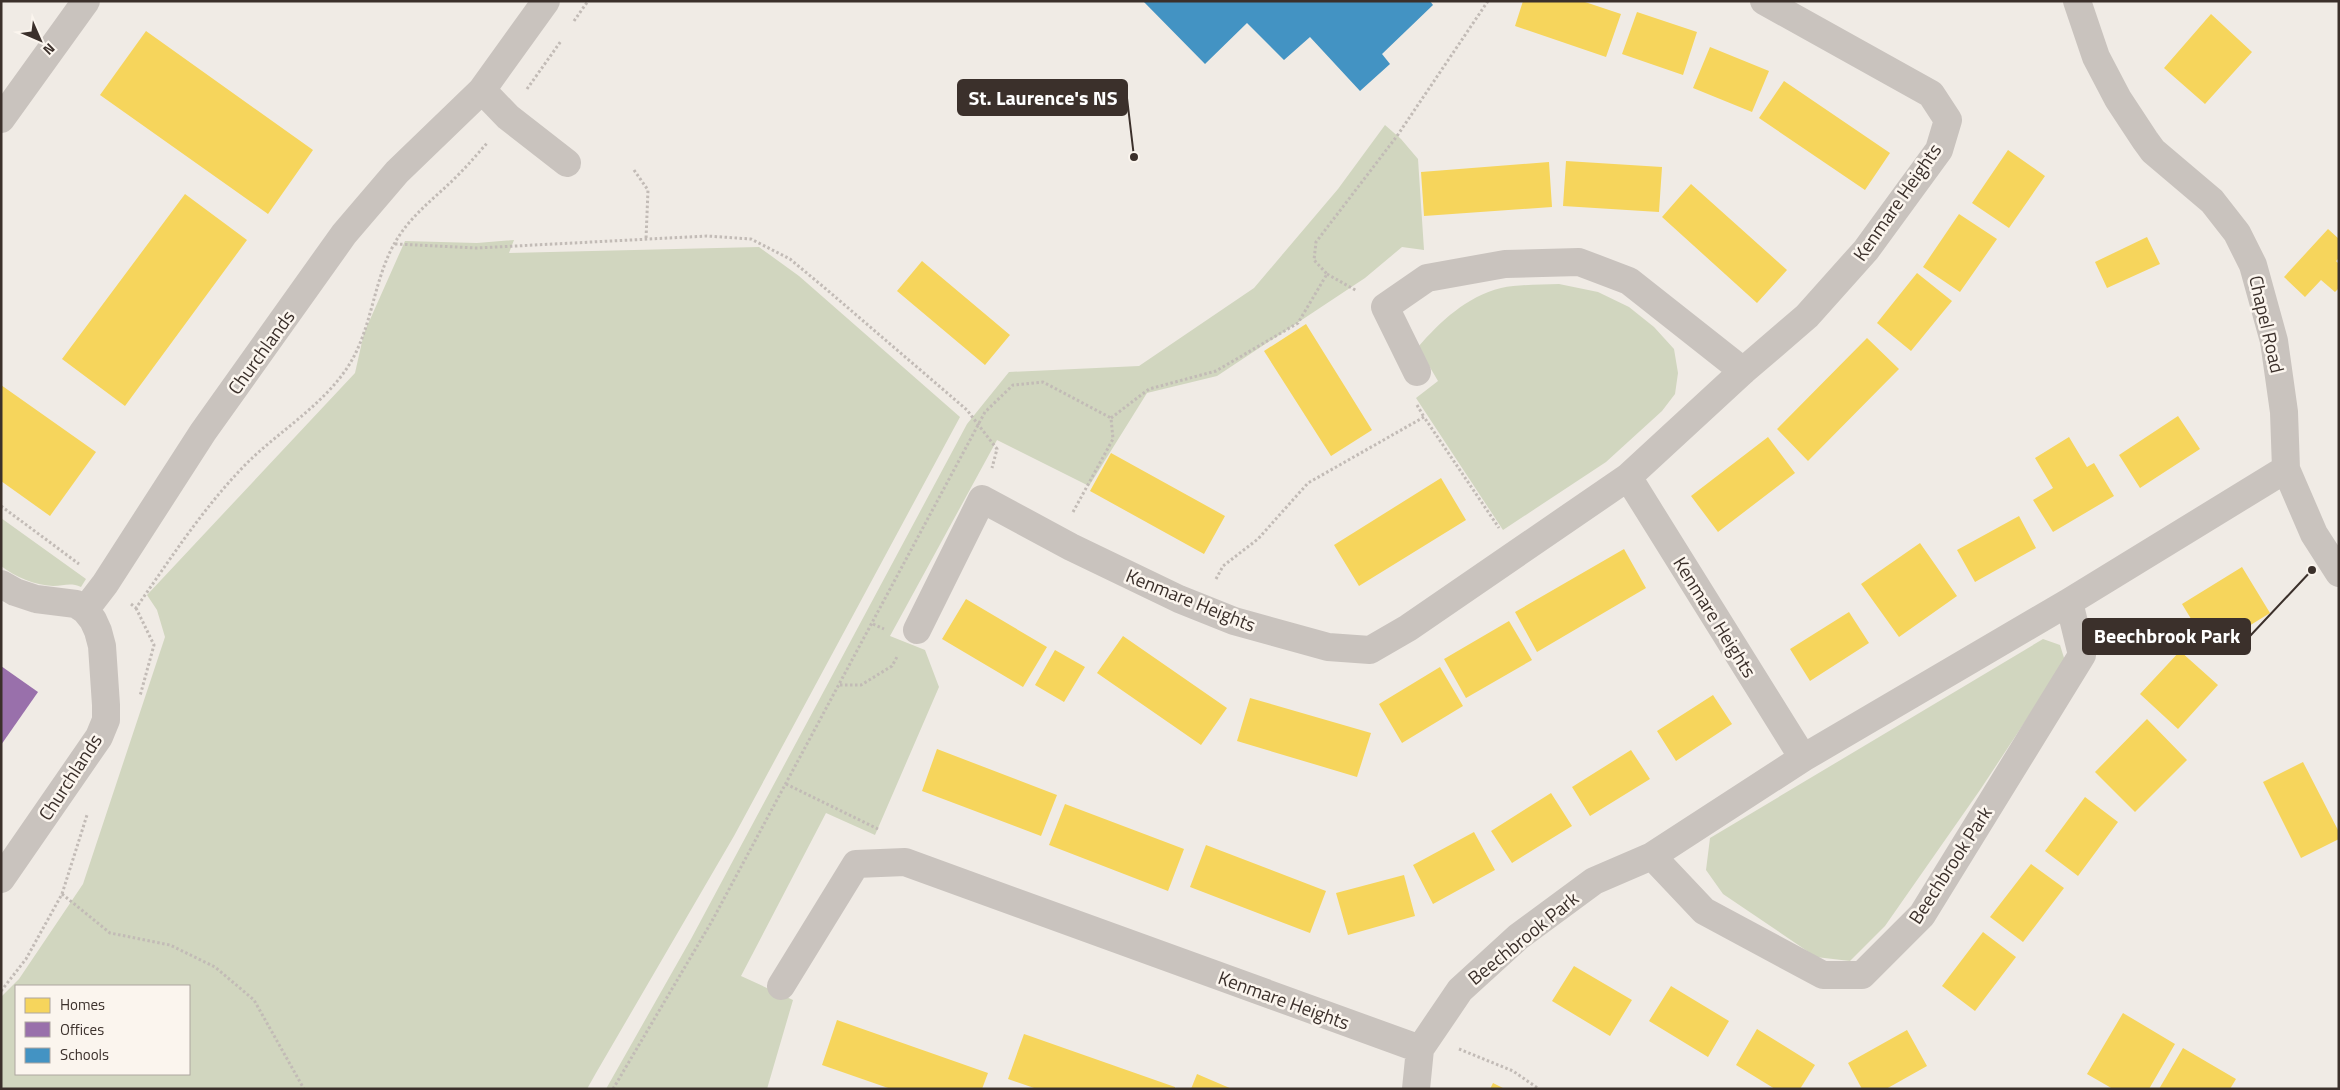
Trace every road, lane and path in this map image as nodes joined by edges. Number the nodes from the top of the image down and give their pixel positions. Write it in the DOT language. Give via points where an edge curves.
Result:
graph roads {
  1 [pos="86,1"];
  2 [pos="546,1"];
  3 [pos="588,1"];
  4 [pos="1488,1"];
  5 [pos="1764,1"];
  6 [pos="2076,1"];
  7 [pos="572,24"];
  8 [pos="562,40"];
  9 [pos="482,90"];
  10 [pos="508,117"];
  11 [pos="1,119"];
  12 [pos="567,163"];
  13 [pos="634,170"];
  14 [pos="646,239"];
  15 [pos="394,244"];
  16 [pos="1743,371"];
  17 [pos="1418,372"];
  18 [pos="1112,418"];
  19 [pos="978,425"];
  20 [pos="2286,469"];
  21 [pos="1628,477"];
  22 [pos="982,499"];
  23 [pos="1,506"];
  24 [pos="1058,540"];
  25 [pos="1516,554"];
  26 [pos="2339,573"];
  27 [pos="1,584"];
  28 [pos="105,584"];
  29 [pos="2070,602"];
  30 [pos="1200,608"];
  31 [pos="85,610"];
  32 [pos="909,639"];
  33 [pos="840,685"];
  34 [pos="1802,758"];
  35 [pos="786,784"];
  36 [pos="1652,856"];
  37 [pos="904,862"];
  38 [pos="1,879"];
  39 [pos="62,894"];
  40 [pos="781,986"];
  41 [pos="1424,1043"];
  42 [pos="304,1089"];
  43 [pos="613,1089"];
  44 [pos="1416,1089"];
  45 [pos="1539,1089"];
  1 -- 11 [label="street"];
  2 -- 9 [label="street, Churchlands"];
  3 -- 7 [label="path"];
  4 -- 18 [label="path" via="1397,136 1316,242 1314,260 1327,274 1298,323 1216,372 1149,389"];
  5 -- 16 [label="street, Kenmare Heights" via="1931,94 1948,120 1939,150 1866,250 1808,316"];
  6 -- 20 [label="street, Chapel Road" via="2096,57 2145,140 2212,201 2237,233 2253,265 2274,341 2284,412"];
  8 -- 10 [label="path"];
  9 -- 10 [label="street"];
  9 -- 28 [label="street, Churchlands" via="397,172 344,234 203,432"];
  10 -- 12 [label="street"];
  10 -- 15 [label="path" via="460,173 413,216"];
  13 -- 14 [label="path" via="648,190"];
  14 -- 15 [label="path" via="477,248"];
  14 -- 19 [label="path" via="706,236 751,239 790,259 966,410"];
  15 -- 28 [label="path" via="354,356 344,372 318,400 247,463 210,504 136,608"];
  16 -- 17 [label="street" via="1629,281 1579,262 1505,264 1427,278 1385,307"];
  16 -- 21 [label="street, Kenmare Heights"];
  18 -- 19 [label="path" via="1043,382 1013,384 985,412"];
  18 -- 24 [label="path" via="1113,439"];
  19 -- 22 [label="path" via="997,449"];
  19 -- 33 [label="path"];
  20 -- 26 [label="street, Chapel Road" via="2314,534"];
  20 -- 29 [label="street, Beechbrook Park"];
  21 -- 25 [label="street, Kenmare Heights"];
  21 -- 34 [label="street, Kenmare Heights"];
  22 -- 24 [label="street, Kenmare Heights"];
  22 -- 32 [label="street"];
  23 -- 28 [label="path"];
  24 -- 30 [label="street, Kenmare Heights"];
  25 -- 30 [label="street, Kenmare Heights" via="1370,650 1328,647 1234,622"];
  25 -- 30 [label="path" via="1424,417 1308,483 1258,539 1223,566"];
  27 -- 31 [label="street" via="36,599 68,602"];
  28 -- 31 [label="street, Churchlands"];
  29 -- 34 [label="street, Beechbrook Park"];
  29 -- 36 [label="street, Beechbrook Park" via="2082,656 1922,915 1862,975 1823,975 1704,911"];
  31 -- 38 [label="street, Churchlands" via="98,631 102,646 106,720 86,756"];
  32 -- 33 [label="path" via="892,666 861,686"];
  33 -- 35 [label="path"];
  34 -- 36 [label="street, Beechbrook Park"];
  35 -- 37 [label="path" via="895,836"];
  35 -- 43 [label="path" via="712,921"];
  36 -- 41 [label="street, Beechbrook Park" via="1594,881 1518,938 1460,990"];
  37 -- 40 [label="street, Kenmare Heights" via="856,864"];
  37 -- 41 [label="street, Kenmare Heights"];
  39 -- 42 [label="path" via="110,933 170,945 215,967 254,1000"];
  41 -- 44 [label="street"];
  41 -- 45 [label="path" via="1513,1071"];
}
